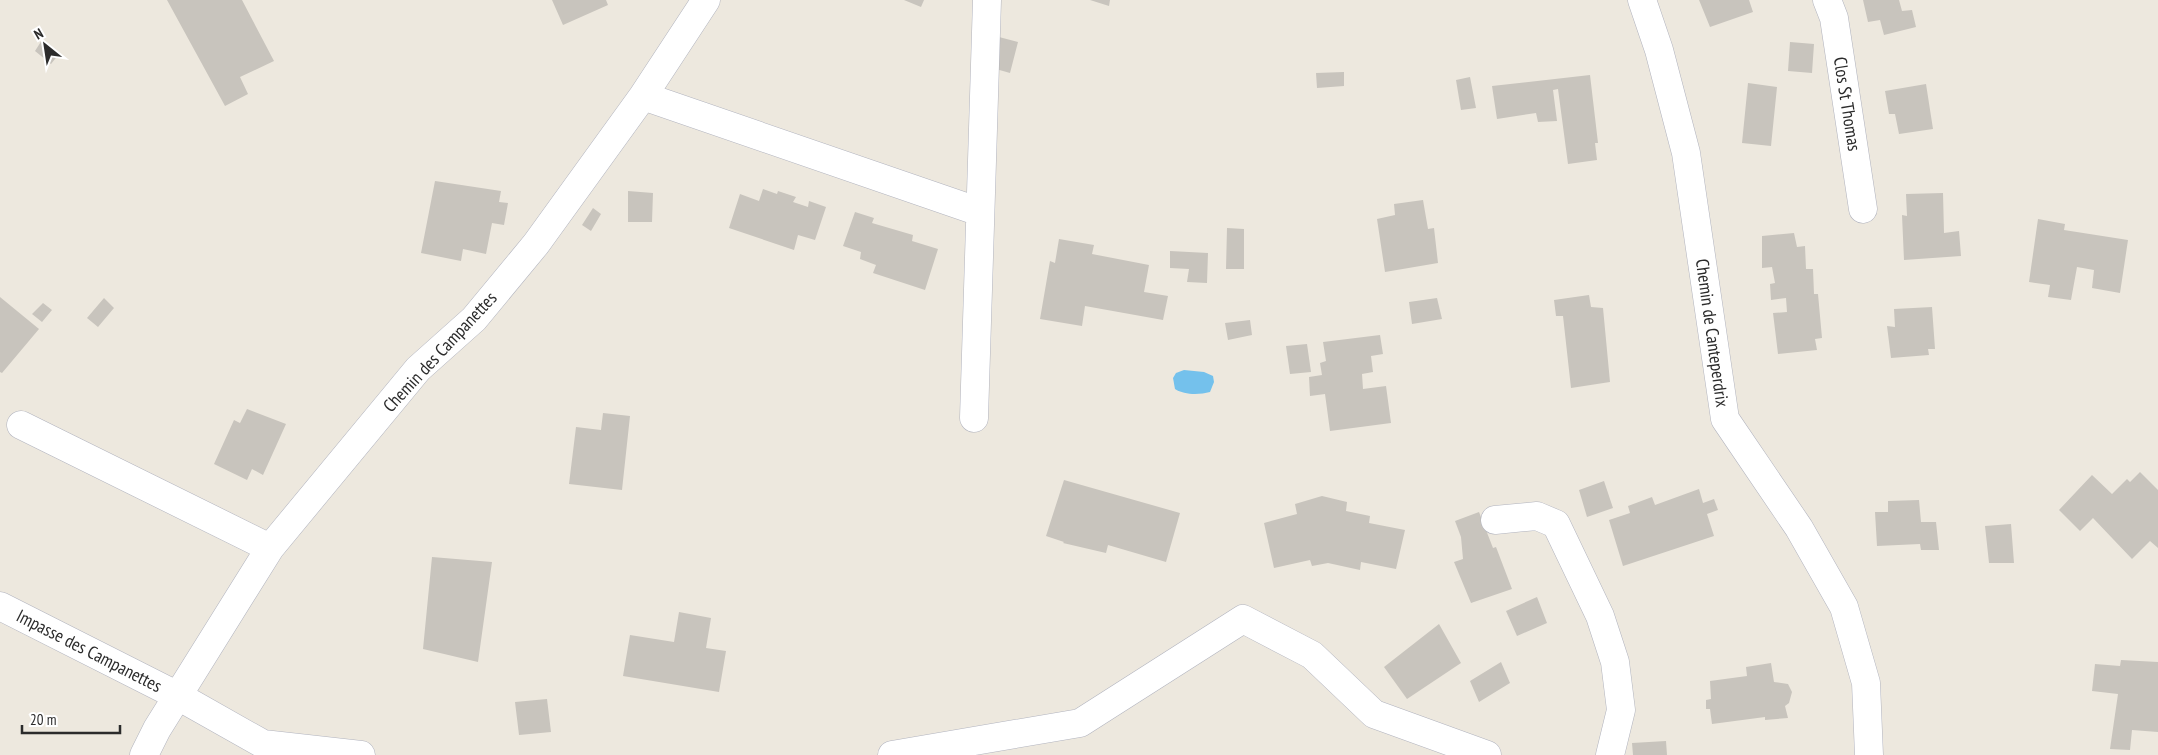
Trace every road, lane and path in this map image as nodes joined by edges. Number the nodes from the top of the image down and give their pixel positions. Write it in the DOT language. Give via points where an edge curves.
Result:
graph roads {
  1 [pos="706,0"];
  2 [pos="987,0"];
  3 [pos="1642,0"];
  4 [pos="1827,0"];
  5 [pos="643,96"];
  6 [pos="1863,209"];
  7 [pos="980,212"];
  8 [pos="974,418"];
  9 [pos="21,425"];
  10 [pos="1495,520"];
  11 [pos="270,548"];
  12 [pos="0,606"];
  13 [pos="178,696"];
  14 [pos="144,755"];
  15 [pos="360,755"];
  16 [pos="892,755"];
  17 [pos="1487,755"];
  18 [pos="1610,755"];
  19 [pos="1868,755"];
  1 -- 5 [label="street, Chemin des Campanettes"];
  2 -- 7 [label="street"];
  3 -- 19 [label="street, Chemin de Canteperdrix" via="1659,50 1686,153 1725,419 1799,528 1844,607 1866,683"];
  4 -- 6 [label="street, Clos St Thomas" via="1834,18"];
  5 -- 7 [label="street"];
  5 -- 11 [label="street, Chemin des Campanettes" via="536,244 474,319 418,369"];
  7 -- 8 [label="street"];
  9 -- 11 [label="street"];
  10 -- 18 [label="street" via="1537,516 1556,524 1600,616 1615,662 1620,710"];
  11 -- 13 [label="street, Chemin des Campanettes"];
  12 -- 13 [label="street, Impasse des Campanettes"];
  13 -- 14 [label="street, Chemin des Campanettes" via="156,729"];
  13 -- 15 [label="street, Impasse des Campanettes" via="263,744"];
  16 -- 17 [label="street" via="1080,723 1243,619 1312,655 1374,714"];
}
